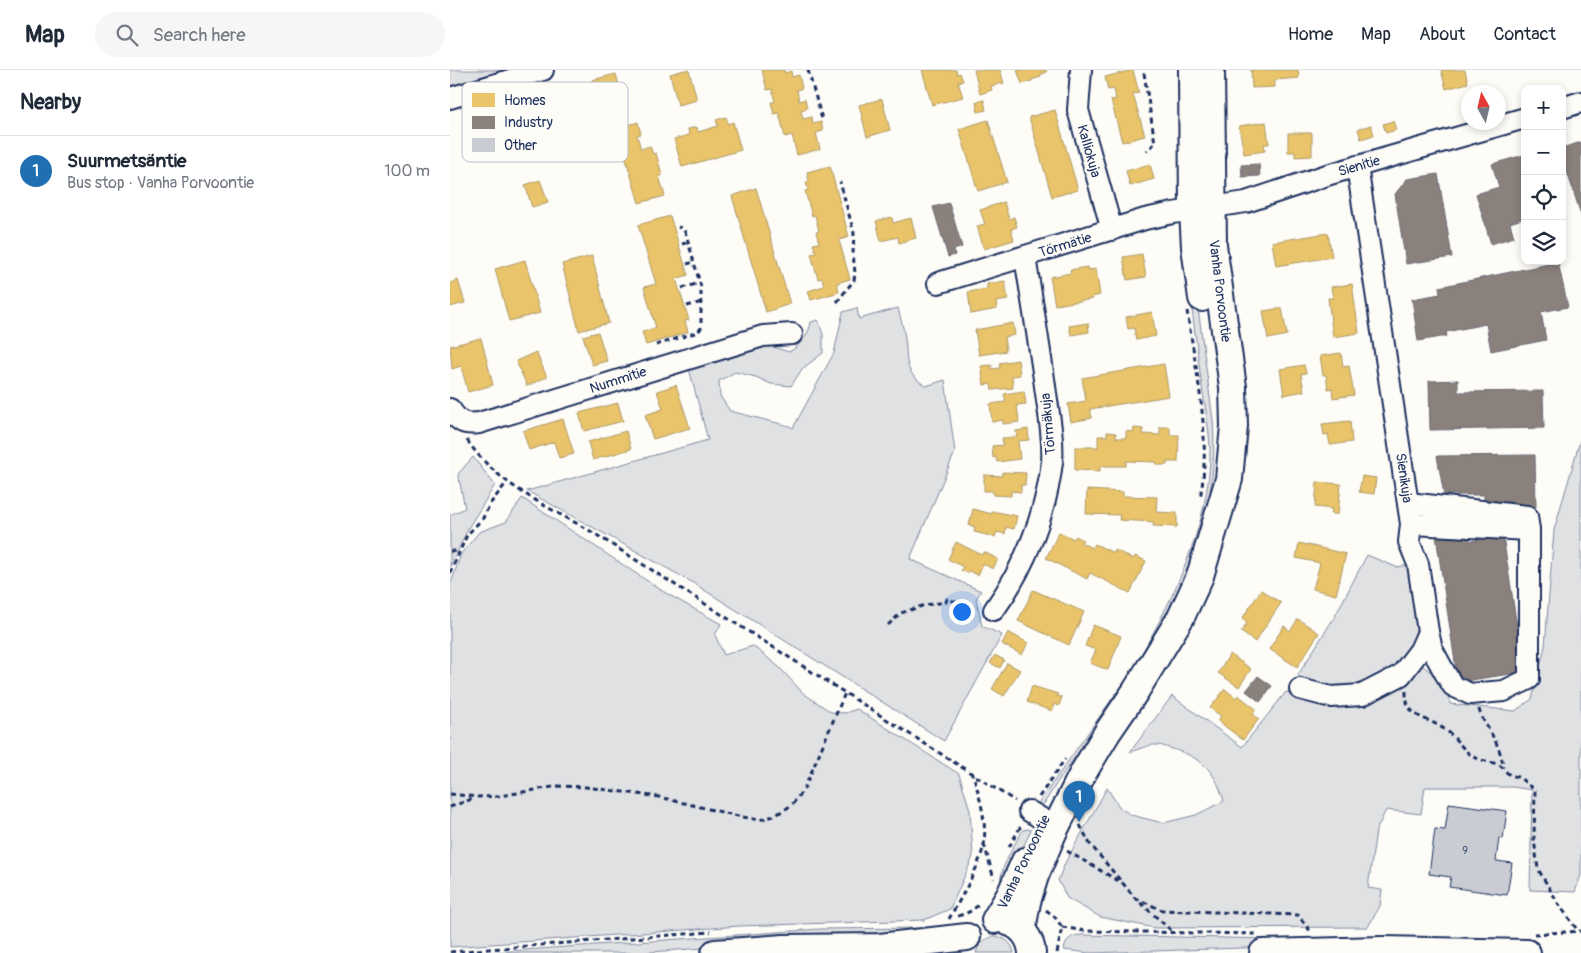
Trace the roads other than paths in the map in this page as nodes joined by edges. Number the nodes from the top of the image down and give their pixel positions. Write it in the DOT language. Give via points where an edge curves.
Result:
graph roads {
  1 [pos="543,70"];
  2 [pos="1081,70"];
  3 [pos="1192,70"];
  4 [pos="1211,70"];
  5 [pos="503,82"];
  6 [pos="462,94"];
  7 [pos="450,98"];
  8 [pos="1581,102"];
  9 [pos="1566,107"];
  10 [pos="1521,119"];
  11 [pos="1357,166"];
  12 [pos="1203,209"];
  13 [pos="1112,230"];
  14 [pos="1025,257"];
  15 [pos="938,283"];
  16 [pos="792,334"];
  17 [pos="450,409"];
  18 [pos="1408,503"];
  19 [pos="1411,524"];
  20 [pos="1529,530"];
  21 [pos="994,610"];
  22 [pos="1428,632"];
  23 [pos="1300,689"];
  24 [pos="1107,733"];
  25 [pos="987,912"];
  26 [pos="959,936"];
  27 [pos="716,942"];
  28 [pos="1033,946"];
  29 [pos="1263,953"];
  30 [pos="1527,953"];
  1 -- 5 [label="street"];
  2 -- 13 [label="street, Kalliokuja" via="1078,110"];
  3 -- 12 [label="main road, Vanha Porvoontie"];
  4 -- 12 [label="main road, Vanha Porvoontie"];
  6 -- 7 [label="street"];
  8 -- 9 [label="street"];
  10 -- 11 [label="street, Sienitie"];
  11 -- 12 [label="street, Sienitie" via="1246,202"];
  11 -- 18 [label="street, Sienikuja"];
  12 -- 13 [label="street, Törmätie" via="1145,219"];
  12 -- 24 [label="main road, Vanha Porvoontie" via="1213,245 1233,387 1234,426 1229,479 1209,505 1200,576 1181,617"];
  13 -- 14 [label="street, Törmätie"];
  14 -- 15 [label="street, Törmätie"];
  14 -- 21 [label="street, Törmäkuja" via="1050,423 1052,460 1048,492 1039,523 1009,590"];
  16 -- 17 [label="street, Nummitie" via="762,336 479,423 458,420"];
  18 -- 19 [label="street, Sienikuja"];
  18 -- 20 [label="street" via="1527,516"];
  19 -- 20 [label="street"];
  19 -- 22 [label="street, Sienikuja" via="1409,542 1418,564"];
  20 -- 22 [label="street, Sienikuja" via="1529,679 1504,691 1470,694 1453,686 1432,649"];
  22 -- 23 [label="street" via="1420,650 1401,675 1362,695 1330,697"];
  24 -- 25 [label="main road, Vanha Porvoontie" via="1075,766 1056,795 1037,815 1010,895"];
  24 -- 28 [label="main road, Vanha Porvoontie" via="1083,773 1035,876 1027,902"];
  25 -- 26 [label="main road" via="983,923"];
  25 -- 28 [label="main road" via="1011,923"];
  26 -- 27 [label="main road" via="880,947 784,948"];
  29 -- 30 [label="main road" via="1383,950"];
}
